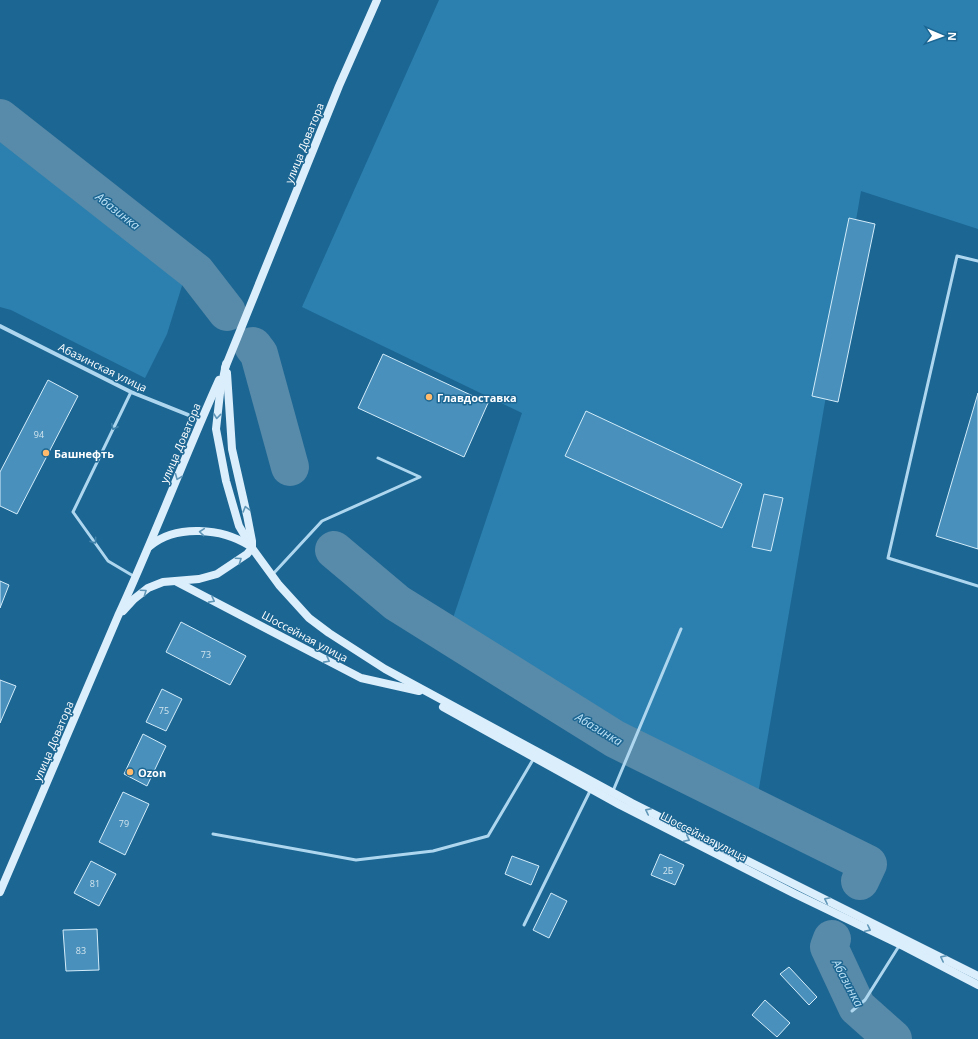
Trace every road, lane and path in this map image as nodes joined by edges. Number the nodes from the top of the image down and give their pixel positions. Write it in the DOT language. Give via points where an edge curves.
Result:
graph roads {
  1 [pos="377,0"];
  2 [pos="978,262"];
  3 [pos="0,326"];
  4 [pos="226,364"];
  5 [pos="131,392"];
  6 [pos="201,420"];
  7 [pos="378,458"];
  8 [pos="149,547"];
  9 [pos="252,548"];
  10 [pos="272,576"];
  11 [pos="136,577"];
  12 [pos="177,582"];
  13 [pos="978,586"];
  14 [pos="118,616"];
  15 [pos="680,629"];
  16 [pos="428,693"];
  17 [pos="535,757"];
  18 [pos="591,789"];
  19 [pos="612,792"];
  20 [pos="214,834"];
  21 [pos="0,892"];
  22 [pos="524,925"];
  23 [pos="900,945"];
  24 [pos="978,976"];
  25 [pos="978,985"];
  26 [pos="852,1011"];
  1 -- 4 [label="main road, улица Доватора" via="339,86"];
  2 -- 13 [label="lane" via="957,256 888,558"];
  3 -- 5 [label="street, Абазинская улица"];
  4 -- 6 [label="main road, улица Доватора"];
  9 -- 4 [label="main road, one-way" via="232,449"];
  4 -- 9 [label="main road, Шоссейная улица, one-way" via="216,430 226,481 239,526"];
  5 -- 6 [label="street, Абазинская улица"];
  5 -- 11 [label="lane, one-way" via="73,512 108,561"];
  6 -- 8 [label="main road, улица Доватора, one-way"];
  7 -- 10 [label="lane" via="420,477 322,521"];
  9 -- 8 [label="main road, one-way" via="232,537 196,532 176,533 157,540"];
  8 -- 11 [label="main road, улица Доватора"];
  9 -- 10 [label="main road, Шоссейная улица"];
  12 -- 9 [label="main road, one-way" via="216,574"];
  10 -- 16 [label="main road, Шоссейная улица" via="299,609 324,629 385,669"];
  11 -- 14 [label="main road, улица Доватора"];
  14 -- 12 [label="main road, one-way" via="148,588 163,582"];
  12 -- 16 [label="main road, Шоссейная улица, one-way" via="361,678"];
  14 -- 21 [label="main road, улица Доватора"];
  15 -- 19 [label="lane"];
  16 -- 17 [label="main road, Шоссейная улица" via="444,707"];
  16 -- 19 [label="main road, Шоссейная улица"];
  17 -- 18 [label="main road, Шоссейная улица"];
  17 -- 20 [label="lane" via="488,836 433,851 356,860"];
  18 -- 22 [label="lane"];
  18 -- 23 [label="main road, Шоссейная улица, one-way"];
  24 -- 19 [label="main road, Шоссейная улица, one-way"];
  23 -- 25 [label="main road, Шоссейная улица"];
  23 -- 26 [label="lane" via="865,1000"];
}
